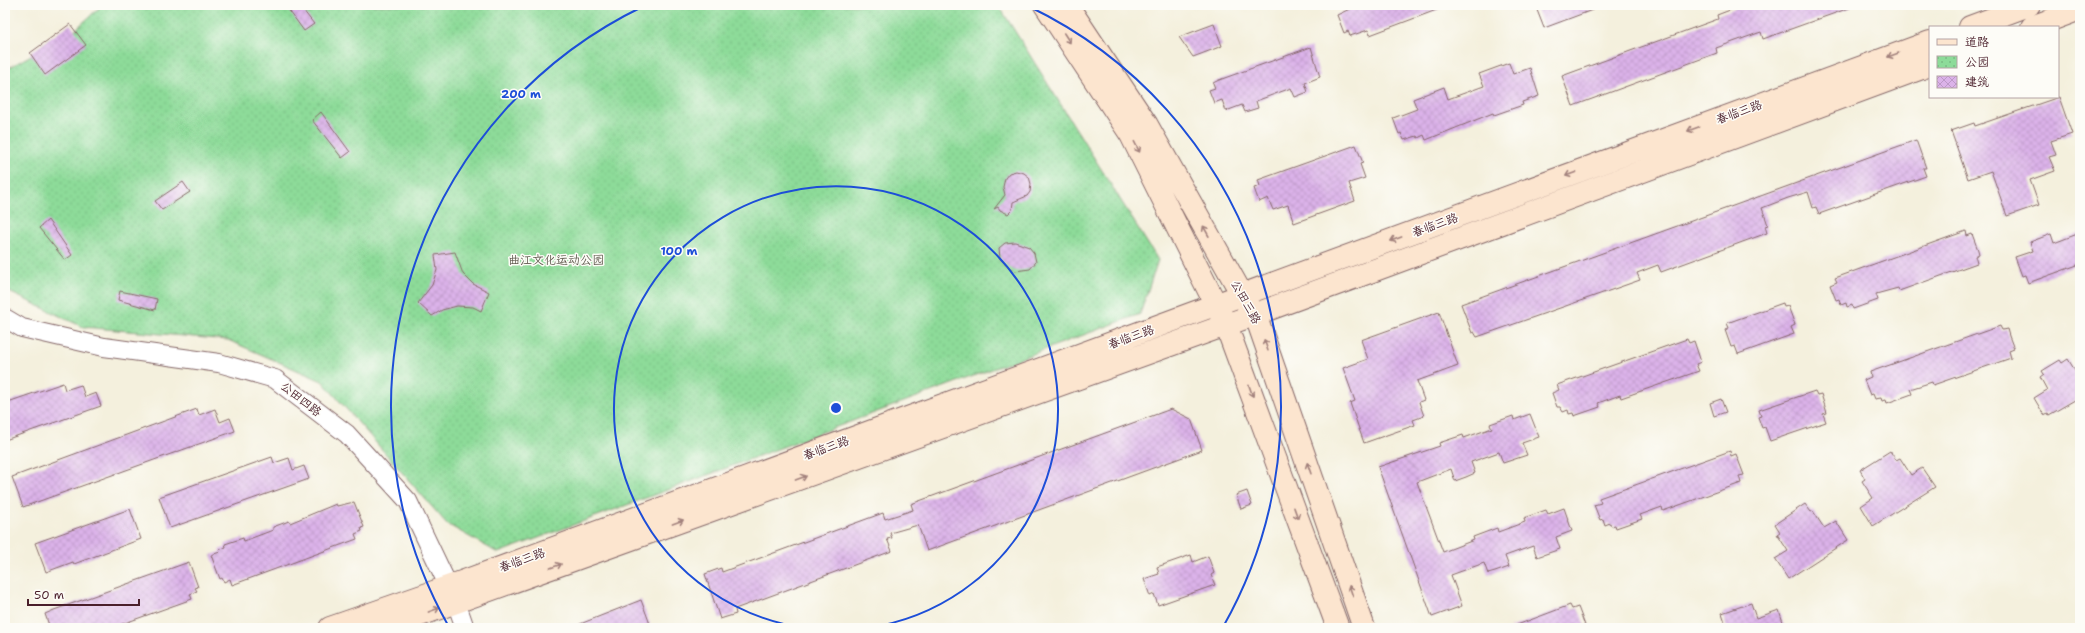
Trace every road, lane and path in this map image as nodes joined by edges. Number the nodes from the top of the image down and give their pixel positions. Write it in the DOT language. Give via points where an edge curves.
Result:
graph roads {
  1 [pos="1045,5"];
  2 [pos="1067,5"];
  3 [pos="2029,5"];
  4 [pos="2080,9"];
  5 [pos="1973,26"];
  6 [pos="2035,26"];
  7 [pos="1929,42"];
  8 [pos="1929,65"];
  9 [pos="1243,296"];
  10 [pos="1217,305"];
  11 [pos="1254,314"];
  12 [pos="5,318"];
  13 [pos="1226,325"];
  14 [pos="452,595"];
  15 [pos="330,628"];
  16 [pos="384,628"];
  17 [pos="465,628"];
  18 [pos="1338,628"];
  19 [pos="1364,628"];
  1 -- 10 [label="street, one-way" via="1131,135"];
  9 -- 2 [label="street, 公田三路, one-way" via="1147,125"];
  3 -- 5 [label="street"];
  4 -- 6 [label="street"];
  7 -- 9 [label="street, 春临三路, one-way"];
  8 -- 11 [label="street, 春临三路"];
  9 -- 10 [label="street, 春临三路"];
  9 -- 11 [label="street, 公田三路"];
  10 -- 13 [label="street"];
  10 -- 14 [label="street, 春临三路"];
  11 -- 13 [label="street, 春临三路"];
  19 -- 11 [label="street, 公田三路, one-way"];
  12 -- 14 [label="street, 公田四路" via="22,328 104,347 219,362 275,379 347,434 408,501"];
  14 -- 13 [label="street, 春临三路, one-way"];
  13 -- 18 [label="street, one-way"];
  14 -- 15 [label="street, 春临三路"];
  16 -- 14 [label="street, 春临三路, one-way"];
  14 -- 17 [label="street, 公田四路"];
}
